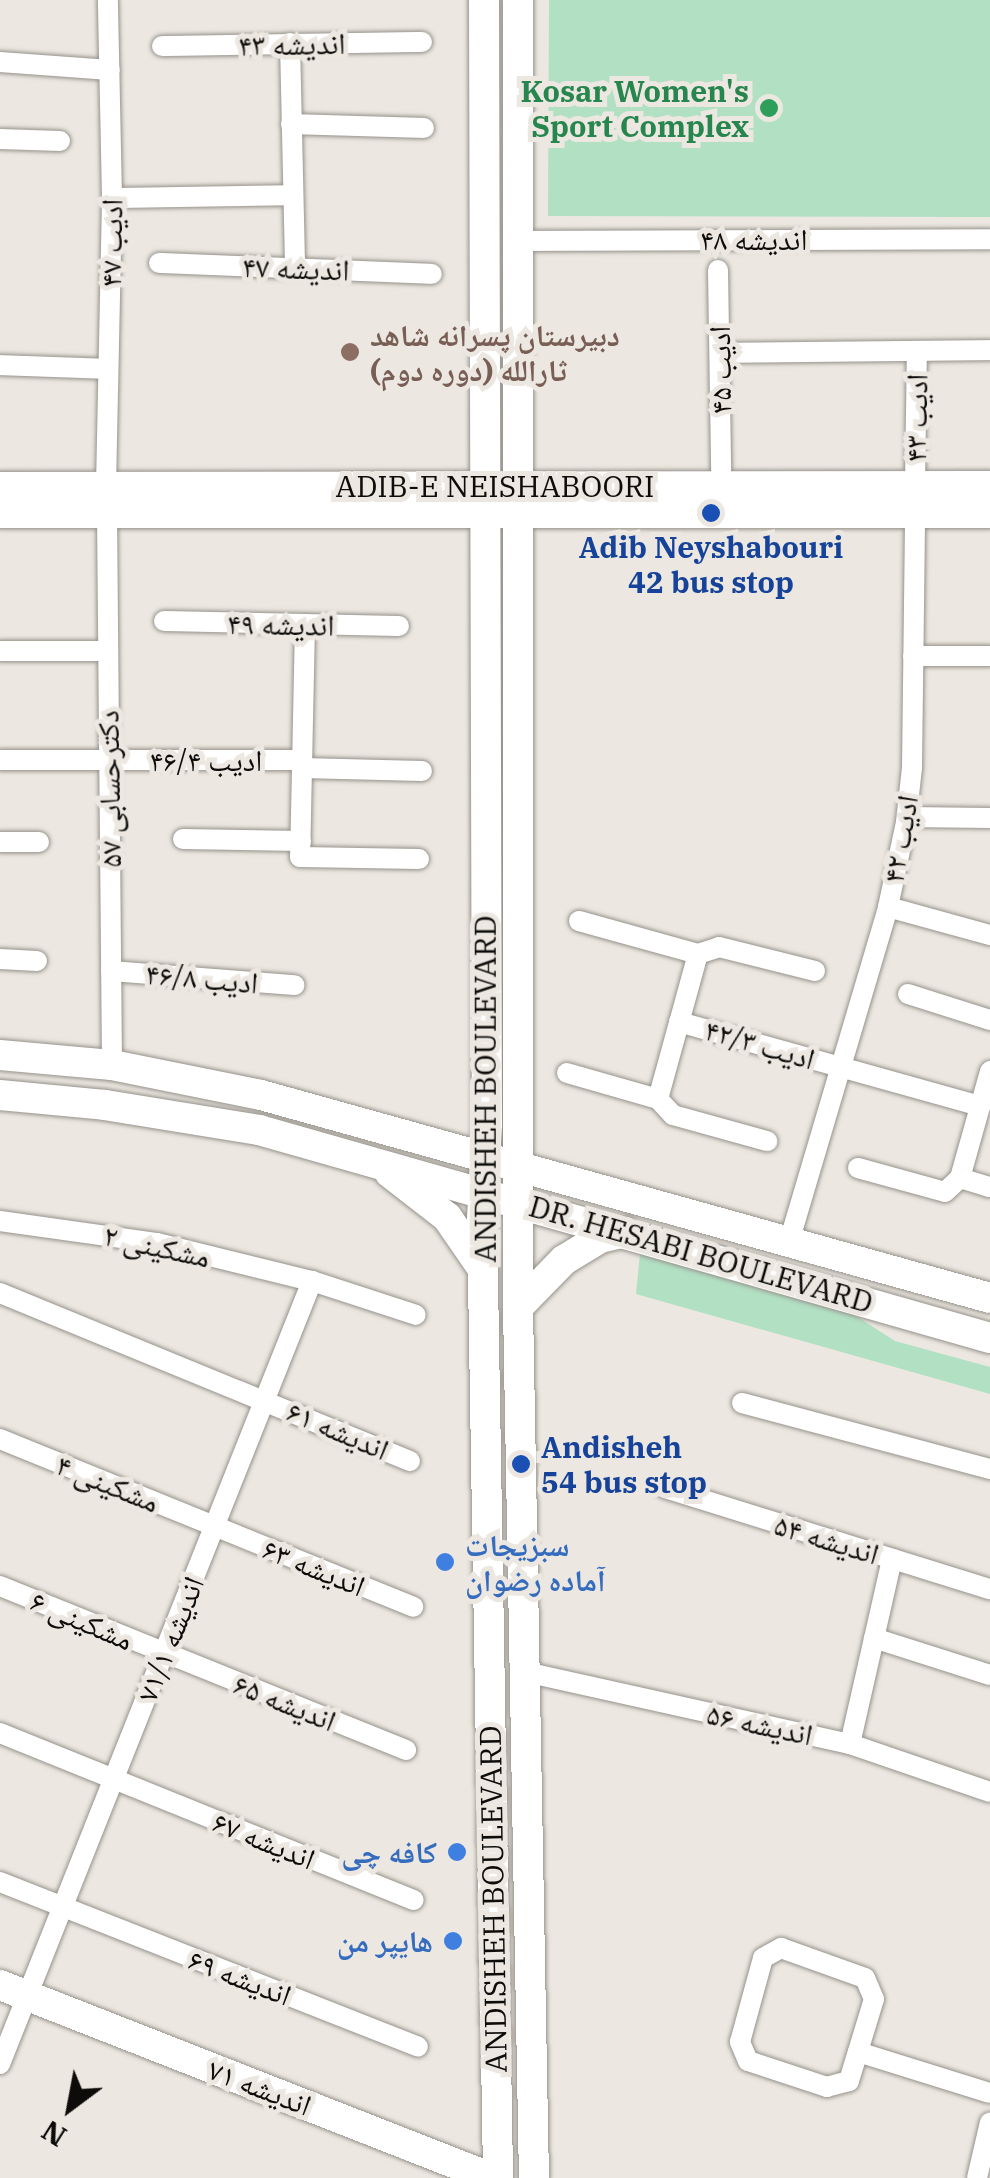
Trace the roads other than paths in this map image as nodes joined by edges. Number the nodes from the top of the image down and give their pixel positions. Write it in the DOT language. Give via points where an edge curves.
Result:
graph roads {
  1 [pos="108,0"];
  2 [pos="484,0"];
  3 [pos="518,0"];
  4 [pos="422,42"];
  5 [pos="290,44"];
  6 [pos="162,46"];
  7 [pos="0,62"];
  8 [pos="110,70"];
  9 [pos="291,124"];
  10 [pos="424,128"];
  11 [pos="0,139"];
  12 [pos="60,141"];
  13 [pos="293,195"];
  14 [pos="112,198"];
  15 [pos="990,238"];
  16 [pos="518,241"];
  17 [pos="159,263"];
  18 [pos="294,268"];
  19 [pos="718,270"];
  20 [pos="432,274"];
  21 [pos="990,350"];
  22 [pos="917,351"];
  23 [pos="720,353"];
  24 [pos="0,365"];
  25 [pos="108,369"];
  26 [pos="721,470"];
  27 [pos="990,486"];
  28 [pos="0,487"];
  29 [pos="106,500"];
  30 [pos="484,500"];
  31 [pos="518,500"];
  32 [pos="915,500"];
  33 [pos="990,513"];
  34 [pos="0,514"];
  35 [pos="164,621"];
  36 [pos="305,624"];
  37 [pos="399,626"];
  38 [pos="0,650"];
  39 [pos="108,651"];
  40 [pos="913,656"];
  41 [pos="990,656"];
  42 [pos="0,760"];
  43 [pos="109,760"];
  44 [pos="302,764"];
  45 [pos="422,770"];
  46 [pos="907,817"];
  47 [pos="990,818"];
  48 [pos="183,838"];
  49 [pos="0,842"];
  50 [pos="39,842"];
  51 [pos="300,849"];
  52 [pos="418,859"];
  53 [pos="888,907"];
  54 [pos="579,921"];
  55 [pos="990,935"];
  56 [pos="698,954"];
  57 [pos="0,960"];
  58 [pos="37,961"];
  59 [pos="111,970"];
  60 [pos="815,971"];
  61 [pos="294,985"];
  62 [pos="908,994"];
  63 [pos="990,1020"];
  64 [pos="679,1022"];
  65 [pos="0,1055"];
  66 [pos="112,1066"];
  67 [pos="841,1067"];
  68 [pos="990,1071"];
  69 [pos="566,1073"];
  70 [pos="0,1094"];
  71 [pos="658,1099"];
  72 [pos="980,1106"];
  73 [pos="766,1141"];
  74 [pos="485,1157"];
  75 [pos="367,1158"];
  76 [pos="517,1166"];
  77 [pos="858,1168"];
  78 [pos="960,1178"];
  79 [pos="990,1187"];
  80 [pos="484,1192"];
  81 [pos="518,1201"];
  82 [pos="0,1221"];
  83 [pos="625,1232"];
  84 [pos="788,1242"];
  85 [pos="483,1271"];
  86 [pos="312,1281"];
  87 [pos="0,1293"];
  88 [pos="990,1298"];
  89 [pos="518,1307"];
  90 [pos="416,1315"];
  91 [pos="990,1338"];
  92 [pos="267,1400"];
  93 [pos="742,1403"];
  94 [pos="0,1439"];
  95 [pos="410,1460"];
  96 [pos="990,1469"];
  97 [pos="665,1488"];
  98 [pos="215,1526"];
  99 [pos="892,1559"];
  100 [pos="0,1586"];
  101 [pos="990,1588"];
  102 [pos="413,1608"];
  103 [pos="874,1638"];
  104 [pos="164,1654"];
  105 [pos="525,1672"];
  106 [pos="990,1675"];
  107 [pos="0,1734"];
  108 [pos="850,1744"];
  109 [pos="406,1750"];
  110 [pos="114,1779"];
  111 [pos="990,1792"];
  112 [pos="0,1882"];
  113 [pos="414,1900"];
  114 [pos="62,1907"];
  115 [pos="14,1990"];
  116 [pos="418,2047"];
  117 [pos="858,2052"];
  118 [pos="0,2064"];
  119 [pos="990,2094"];
  120 [pos="990,2122"];
  121 [pos="495,2178"];
  122 [pos="534,2178"];
  123 [pos="977,2178"];
  1 -- 8 [label="street, ادیب ۴۷"];
  2 -- 30 [label="main road, ANDISHEH BOULEVARD"];
  3 -- 16 [label="main road, ANDISHEH BOULEVARD"];
  4 -- 5 [label="street, اندیشه ۴۳"];
  5 -- 6 [label="street, اندیشه ۴۳"];
  5 -- 9 [label="street"];
  7 -- 8 [label="street"];
  8 -- 14 [label="street, ادیب ۴۷"];
  9 -- 10 [label="street"];
  9 -- 13 [label="street"];
  11 -- 12 [label="street"];
  13 -- 14 [label="street"];
  13 -- 18 [label="street"];
  14 -- 25 [label="street, ادیب ۴۷"];
  15 -- 16 [label="street, اندیشه ۴۸"];
  16 -- 31 [label="main road, ANDISHEH BOULEVARD"];
  17 -- 18 [label="street, اندیشه ۴۷"];
  18 -- 20 [label="street, اندیشه ۴۷"];
  19 -- 23 [label="street, ادیب ۴۵"];
  21 -- 22 [label="street"];
  22 -- 23 [label="street"];
  22 -- 32 [label="street, ادیب ۴۳"];
  23 -- 26 [label="street, ادیب ۴۵"];
  24 -- 25 [label="street"];
  25 -- 29 [label="street, ادیب ۴۷"];
  27 -- 32 [label="main road, ADIB-E NEISHABOORI"];
  28 -- 29 [label="main road, ADIB-E NEISHABOORI"];
  29 -- 30 [label="main road, ADIB-E NEISHABOORI"];
  29 -- 34 [label="main road, ADIB-E NEISHABOORI"];
  29 -- 39 [label="street, دکترحسابی ۵۷"];
  30 -- 31 [label="main road, ADIB-E NEISHABOORI"];
  30 -- 74 [label="main road, ANDISHEH BOULEVARD"];
  31 -- 32 [label="main road, ADIB-E NEISHABOORI"];
  31 -- 76 [label="main road, ANDISHEH BOULEVARD"];
  32 -- 33 [label="main road, ADIB-E NEISHABOORI"];
  32 -- 40 [label="street, ادیب ۴۲"];
  35 -- 36 [label="street, اندیشه ۴۹"];
  36 -- 37 [label="street, اندیشه ۴۹"];
  36 -- 44 [label="street"];
  38 -- 39 [label="street"];
  39 -- 43 [label="street, دکترحسابی ۵۷"];
  40 -- 41 [label="street"];
  40 -- 46 [label="street, ادیب ۴۲"];
  42 -- 43 [label="street, ادیب ۴۶/۴"];
  43 -- 44 [label="street, ادیب ۴۶/۴"];
  43 -- 59 [label="street, دکترحسابی ۵۷"];
  44 -- 45 [label="street, ادیب ۴۶/۴"];
  44 -- 51 [label="street"];
  46 -- 47 [label="street"];
  46 -- 53 [label="street, ادیب ۴۲"];
  48 -- 51 [label="street"];
  49 -- 50 [label="street"];
  51 -- 52 [label="street"];
  53 -- 55 [label="street"];
  53 -- 67 [label="street, ادیب ۴۲"];
  54 -- 56 [label="street"];
  56 -- 60 [label="street" via="719,947"];
  56 -- 64 [label="street"];
  57 -- 58 [label="street"];
  59 -- 61 [label="street, ادیب ۴۶/۸"];
  59 -- 66 [label="street, دکترحسابی ۵۷"];
  62 -- 63 [label="street"];
  64 -- 67 [label="street, ادیب ۴۲/۳"];
  64 -- 71 [label="street"];
  65 -- 66 [label="main road, DR. HESABI BOULEVARD"];
  66 -- 74 [label="main road, DR. HESABI BOULEVARD" via="261,1095"];
  67 -- 72 [label="street, ادیب ۴۲/۳"];
  67 -- 84 [label="street, ادیب ۴۲"];
  68 -- 72 [label="street"];
  69 -- 71 [label="street"];
  70 -- 75 [label="main road, DR. HESABI BOULEVARD" via="258,1130"];
  71 -- 73 [label="street" via="673,1115"];
  72 -- 78 [label="street"];
  74 -- 76 [label="main road, DR. HESABI BOULEVARD"];
  74 -- 80 [label="main road, ANDISHEH BOULEVARD"];
  75 -- 80 [label="main road, DR. HESABI BOULEVARD"];
  75 -- 85 [label="main road" via="446,1217"];
  76 -- 81 [label="main road, ANDISHEH BOULEVARD"];
  76 -- 84 [label="main road, DR. HESABI BOULEVARD"];
  77 -- 78 [label="street" via="945,1192"];
  78 -- 79 [label="street"];
  80 -- 81 [label="main road, DR. HESABI BOULEVARD"];
  80 -- 85 [label="main road, ANDISHEH BOULEVARD"];
  81 -- 83 [label="main road, DR. HESABI BOULEVARD"];
  81 -- 89 [label="main road, ANDISHEH BOULEVARD"];
  82 -- 86 [label="street, مشکینی ۲" via="157,1244"];
  83 -- 89 [label="main road" via="564,1260"];
  83 -- 91 [label="main road, DR. HESABI BOULEVARD"];
  84 -- 88 [label="main road, DR. HESABI BOULEVARD"];
  85 -- 121 [label="main road, ANDISHEH BOULEVARD"];
  86 -- 90 [label="street, مشکینی ۲"];
  86 -- 92 [label="street, اندیشه ۷۱/۱"];
  87 -- 92 [label="street"];
  89 -- 105 [label="main road, ANDISHEH BOULEVARD"];
  92 -- 95 [label="street, اندیشه ۶۱"];
  92 -- 98 [label="street, اندیشه ۷۱/۱"];
  93 -- 96 [label="street"];
  94 -- 98 [label="street, مشکینی ۴"];
  97 -- 99 [label="street, اندیشه ۵۴"];
  98 -- 102 [label="street, اندیشه ۶۳"];
  98 -- 104 [label="street, اندیشه ۷۱/۱"];
  99 -- 101 [label="street, اندیشه ۵۴"];
  99 -- 103 [label="street"];
  100 -- 104 [label="street, مشکینی ۶"];
  103 -- 106 [label="street"];
  103 -- 108 [label="street"];
  104 -- 109 [label="street, اندیشه ۶۵"];
  104 -- 110 [label="street, اندیشه ۷۱/۱"];
  105 -- 108 [label="street, اندیشه ۵۶"];
  105 -- 122 [label="main road, ANDISHEH BOULEVARD"];
  107 -- 110 [label="street, اندیشه ۶۷"];
  108 -- 111 [label="street, اندیشه ۵۶"];
  110 -- 113 [label="street, اندیشه ۶۷"];
  110 -- 114 [label="street, اندیشه ۷۱/۱"];
  112 -- 114 [label="street, اندیشه ۶۹"];
  114 -- 115 [label="street, اندیشه ۷۱/۱"];
  114 -- 116 [label="street, اندیشه ۶۹"];
  115 -- 118 [label="street, اندیشه ۷۱/۱"];
  115 -- 121 [label="main road, اندیشه ۷۱"];
  117 -- 117 [label="street" via="874,1999 866,1978 782,1948 763,1958 740,2042 748,2060 827,2088 849,2081"];
  117 -- 119 [label="street"];
  120 -- 123 [label="street"];
}
